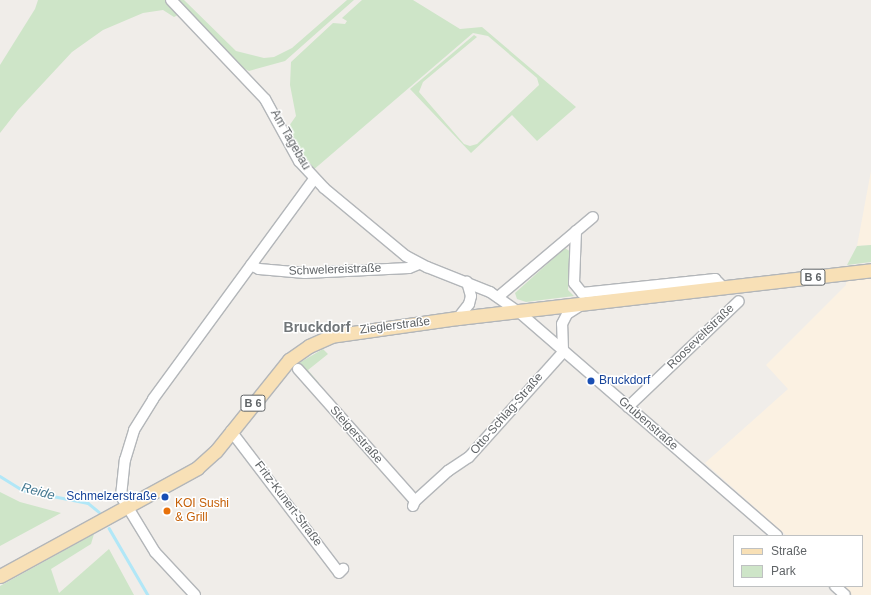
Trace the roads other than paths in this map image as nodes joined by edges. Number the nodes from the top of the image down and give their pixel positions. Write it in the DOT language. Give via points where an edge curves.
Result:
graph roads {
  1 [pos="172,0"];
  2 [pos="314,179"];
  3 [pos="593,217"];
  4 [pos="576,231"];
  5 [pos="419,264"];
  6 [pos="251,265"];
  7 [pos="871,270"];
  8 [pos="467,282"];
  9 [pos="498,297"];
  10 [pos="581,299"];
  11 [pos="739,301"];
  12 [pos="520,312"];
  13 [pos="458,318"];
  14 [pos="564,350"];
  15 [pos="298,369"];
  16 [pos="628,407"];
  17 [pos="231,431"];
  18 [pos="414,503"];
  19 [pos="128,507"];
  20 [pos="776,535"];
  21 [pos="343,569"];
  22 [pos="0,576"];
  23 [pos="836,587"];
  24 [pos="195,595"];
  25 [pos="845,595"];
  1 -- 2 [label="street, Am Tagebau" via="265,99 299,161"];
  2 -- 5 [label="street, Am Tagebau"];
  2 -- 6 [label="street"];
  3 -- 4 [label="street"];
  4 -- 9 [label="street"];
  4 -- 10 [label="street" via="574,283"];
  5 -- 6 [label="street, Schwelereistraße" via="409,268 305,273 259,269"];
  5 -- 8 [label="street, Am Tagebau"];
  6 -- 19 [label="street" via="139,420 125,460 120,490"];
  7 -- 10 [label="main road, Zieglerstraße / B 6" via="724,288"];
  8 -- 9 [label="street, Am Tagebau"];
  8 -- 13 [label="street" via="471,296 469,304"];
  9 -- 12 [label="street, Am Tagebau"];
  10 -- 12 [label="main road, Zieglerstraße / B 6"];
  10 -- 14 [label="street" via="567,314 562,324"];
  11 -- 16 [label="street, Rooseveltstraße"];
  12 -- 13 [label="main road, Zieglerstraße / B 6"];
  12 -- 14 [label="street, Grubenstraße"];
  13 -- 17 [label="main road, Zieglerstraße / B 6" via="345,333 309,346 279,371"];
  14 -- 16 [label="street, Grubenstraße"];
  14 -- 18 [label="street, Otto-Schlag-Straße" via="469,457 448,471"];
  15 -- 18 [label="street, Steigerstraße"];
  16 -- 20 [label="street, Grubenstraße"];
  17 -- 19 [label="main road, Zieglerstraße / B 6" via="216,451 197,468"];
  17 -- 21 [label="street, Fritz-Kunert-Straße" via="339,573"];
  19 -- 22 [label="main road, Zieglerstraße / B 6"];
  19 -- 24 [label="street" via="155,552"];
  23 -- 25 [label="street"];
}
